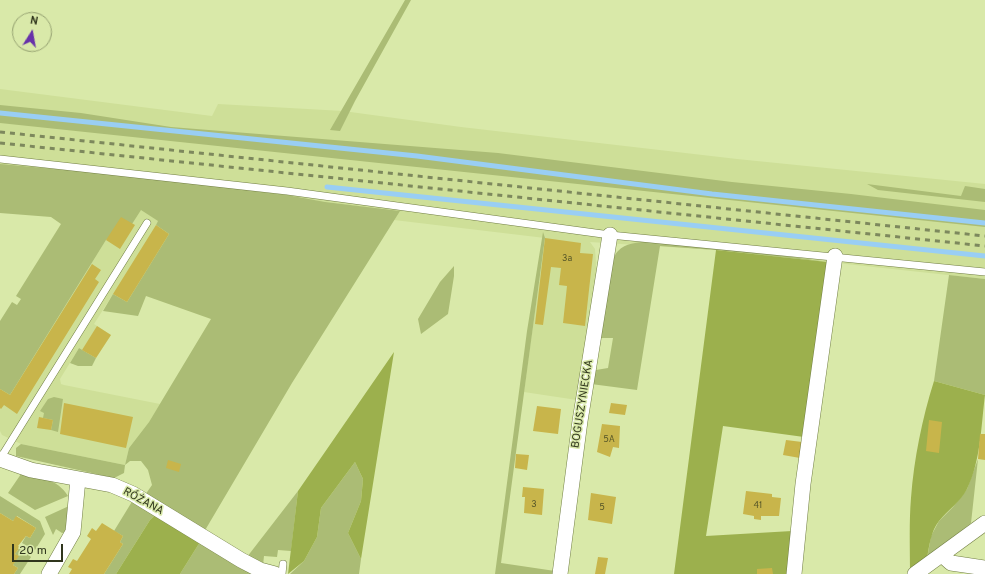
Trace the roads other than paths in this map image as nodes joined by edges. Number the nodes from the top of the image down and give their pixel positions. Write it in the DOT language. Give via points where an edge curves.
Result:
graph roads {
  1 [pos="0,160"];
  2 [pos="146,223"];
  3 [pos="610,235"];
  4 [pos="834,256"];
  5 [pos="985,272"];
  6 [pos="0,459"];
  7 [pos="78,479"];
  8 [pos="985,523"];
  9 [pos="942,555"];
  10 [pos="985,568"];
  11 [pos="279,569"];
  12 [pos="49,574"];
  13 [pos="282,574"];
  14 [pos="560,574"];
  15 [pos="794,574"];
  16 [pos="915,574"];
  1 -- 3 [label="lane" via="287,191"];
  2 -- 6 [label="lane"];
  3 -- 4 [label="lane"];
  3 -- 14 [label="street, BOGUSZYNIECKA" via="582,406"];
  4 -- 5 [label="lane"];
  4 -- 15 [label="street" via="804,476"];
  6 -- 7 [label="street, RÓŻANA" via="31,470"];
  7 -- 11 [label="street, RÓŻANA" via="112,485 133,494 260,570"];
  7 -- 12 [label="street" via="73,532"];
  8 -- 9 [label="street"];
  9 -- 10 [label="street" via="951,563"];
  9 -- 16 [label="street"];
  11 -- 13 [label="lane"];
}
